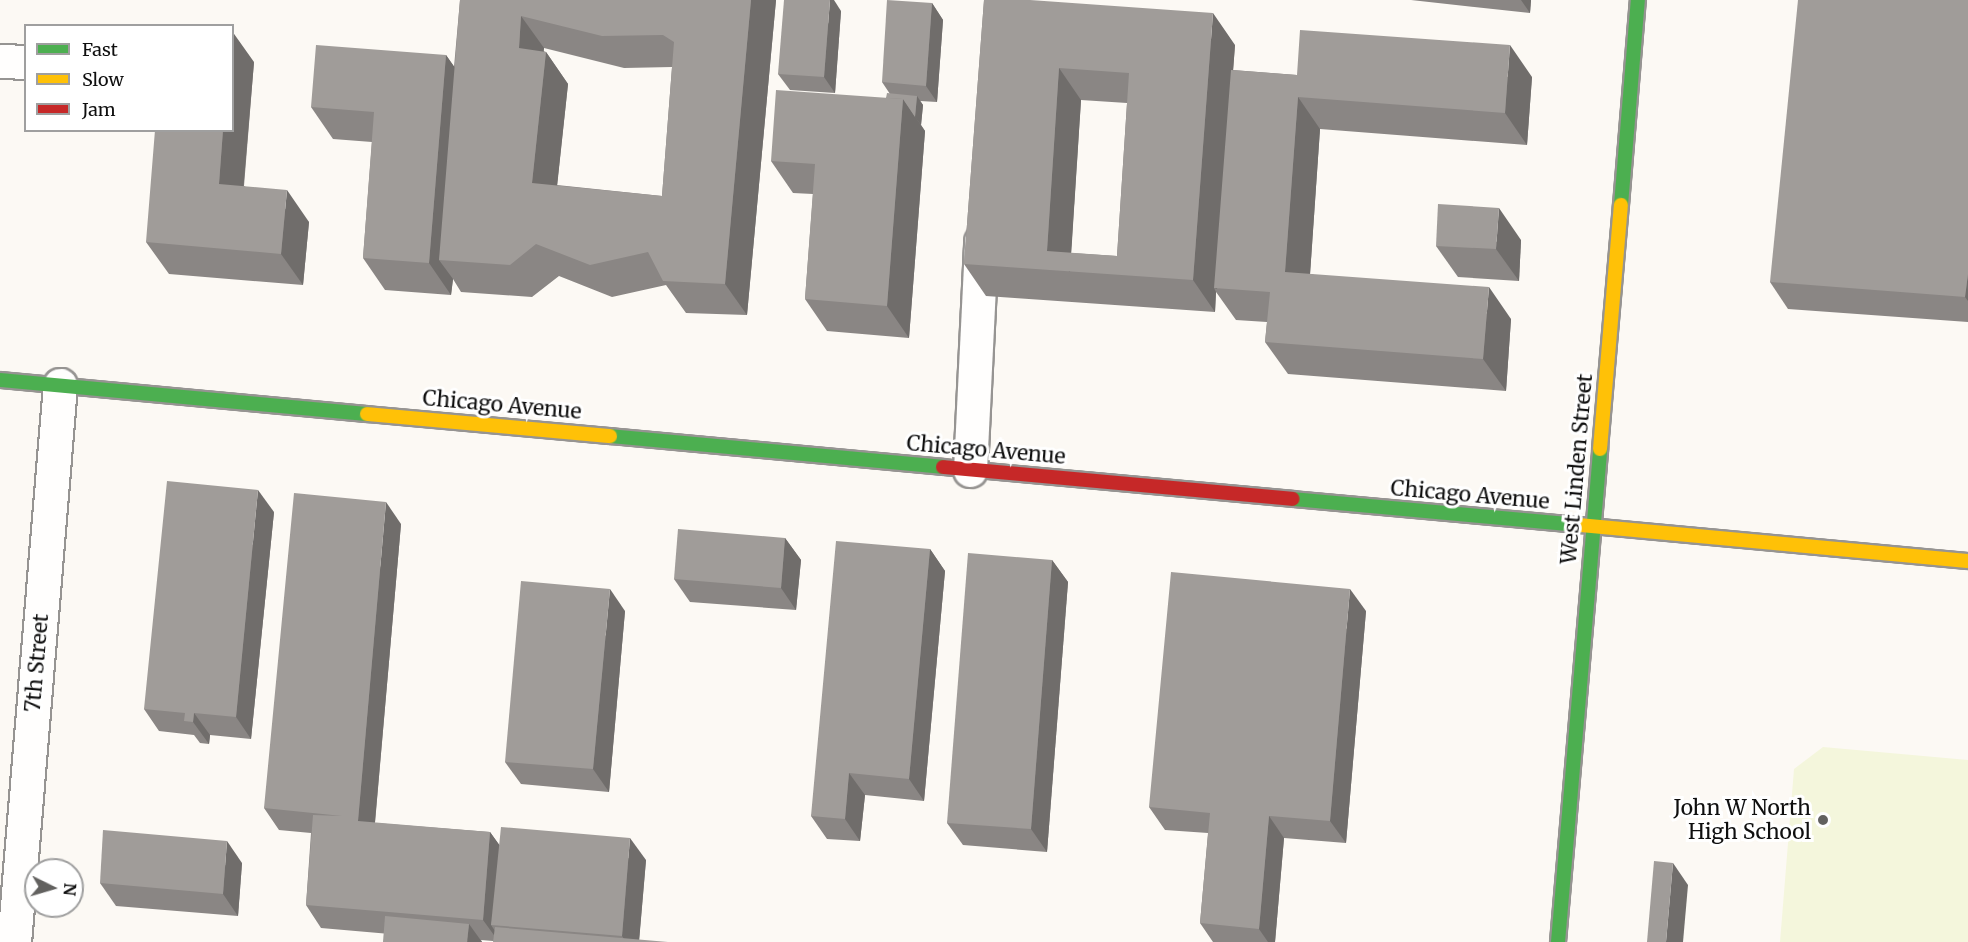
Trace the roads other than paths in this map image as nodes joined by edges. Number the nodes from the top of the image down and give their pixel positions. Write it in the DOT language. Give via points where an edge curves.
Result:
graph roads {
  1 [pos="1638,0"];
  2 [pos="0,61"];
  3 [pos="24,62"];
  4 [pos="982,214"];
  5 [pos="0,380"];
  6 [pos="60,385"];
  7 [pos="970,470"];
  8 [pos="1593,528"];
  9 [pos="1968,561"];
  10 [pos="14,942"];
  11 [pos="1558,942"];
  1 -- 8 [label="main road, West Linden Street"];
  2 -- 3 [label="street"];
  4 -- 7 [label="street"];
  5 -- 6 [label="main road, Chicago Avenue"];
  6 -- 7 [label="main road, Chicago Avenue"];
  6 -- 10 [label="street, 7th Street"];
  7 -- 8 [label="main road, Chicago Avenue"];
  8 -- 9 [label="main road, Chicago Avenue"];
  8 -- 11 [label="main road, West Linden Street"];
}
